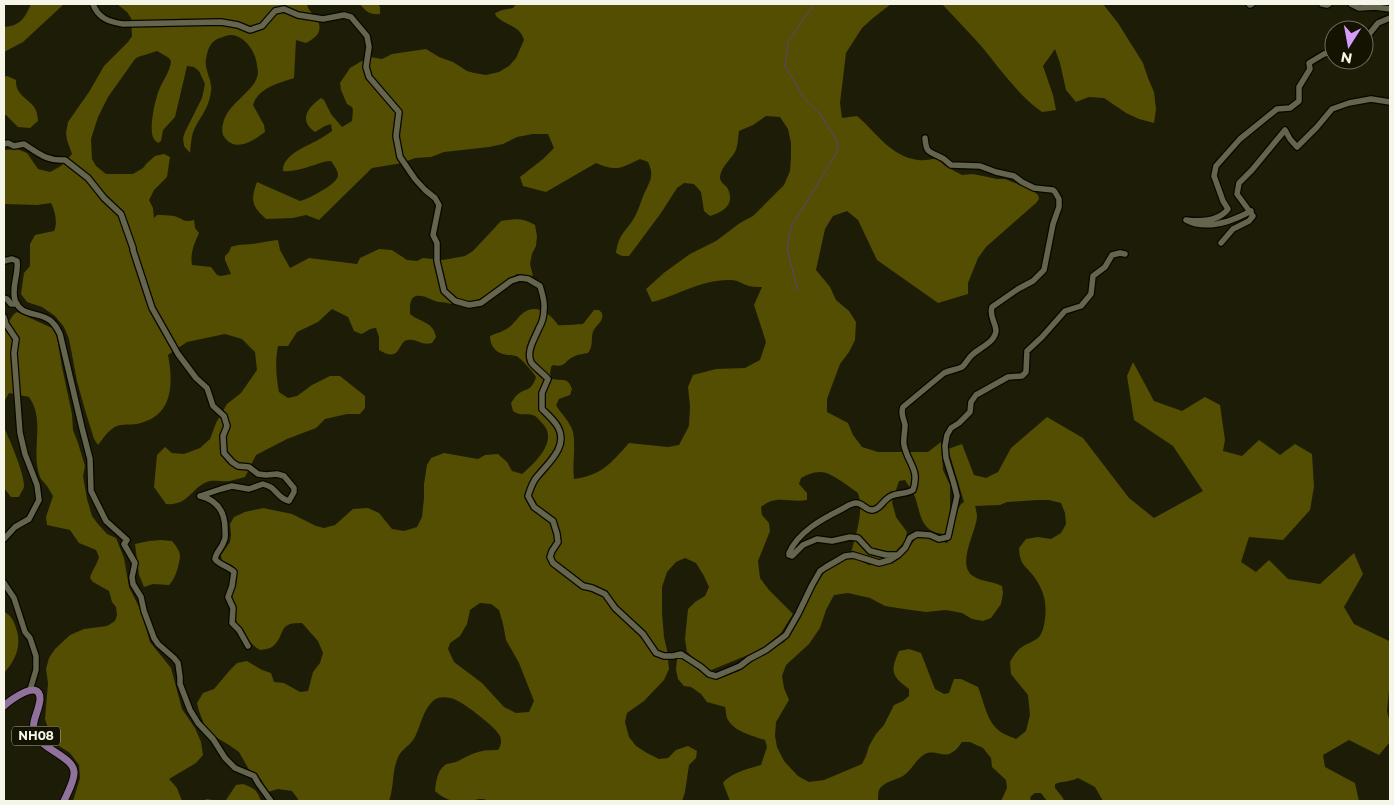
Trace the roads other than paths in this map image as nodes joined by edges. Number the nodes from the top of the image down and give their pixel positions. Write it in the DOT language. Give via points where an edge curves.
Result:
graph roads {
  1 [pos="93,4"];
  2 [pos="1322,4"];
  3 [pos="1329,4"];
  4 [pos="1351,4"];
  5 [pos="1390,9"];
  6 [pos="1390,18"];
  7 [pos="1374,28"];
  8 [pos="1324,54"];
  9 [pos="1390,102"];
  10 [pos="926,138"];
  11 [pos="4,144"];
  12 [pos="1251,211"];
  13 [pos="1221,243"];
  14 [pos="1125,254"];
  15 [pos="4,261"];
  16 [pos="4,298"];
  17 [pos="17,304"];
  18 [pos="4,317"];
  19 [pos="4,539"];
  20 [pos="898,555"];
  21 [pos="4,583"];
  22 [pos="248,646"];
  23 [pos="30,690"];
  24 [pos="4,706"];
  25 [pos="64,801"];
  26 [pos="271,801"];
  1 -- 20 [label="street" via="103,19 123,24 221,22 250,30 262,26 275,11 284,9 323,19 351,17 367,36 370,47 366,67 369,77 399,112 396,136 400,156 414,179 439,204 433,235 444,291 455,301 468,305 481,303 520,278 540,286 544,310 531,345 530,359 548,378 542,393 542,409 559,428 561,439 549,464 534,479 528,496 534,507 553,521 558,542 550,557 553,563 583,586 605,594 643,634 656,653 664,656 681,654 716,676 740,666 786,635 812,585 826,567 845,556 853,555 879,563"];
  2 -- 3 [label="street"];
  4 -- 5 [label="street" via="1359,8"];
  6 -- 7 [label="street"];
  8 -- 12 [label="street" via="1309,62 1310,69 1299,87 1299,101 1290,108 1277,109 1240,139 1216,166 1214,176 1228,209 1224,214 1209,221 1186,220 1206,226 1239,218"];
  9 -- 12 [label="street" via="1371,99 1332,108 1297,147 1285,130 1239,183 1237,194"];
  10 -- 20 [label="street" via="928,151 951,165 980,166 1016,177 1034,188 1053,190 1059,206 1044,270 1033,281 992,307 996,329 990,341 960,368 944,373 903,406 903,442 916,473 913,490 893,494 878,509 852,504 822,519 802,536 789,553 794,555 803,545 817,540 850,537 858,538 870,551"];
  11 -- 22 [label="street" via="24,144 55,161 65,160 88,178 121,214 152,308 178,354 207,388 213,406 224,416 227,426 223,436 224,453 238,466 249,467 258,474 284,476 294,488 289,501 263,484 250,489 232,486 200,496 213,500 225,520 225,541 215,559 234,572 228,597 233,608 232,623"];
  12 -- 13 [label="street" via="1253,216 1249,221 1233,229"];
  14 -- 20 [label="street" via="1112,255 1105,267 1093,276 1091,294 1082,306 1066,312 1027,351 1026,372 1022,376 1008,377 976,395 970,412 951,428 945,446 946,458 957,496 948,536 939,539 917,534 910,538"];
  15 -- 17 [label="street" via="17,261 14,291"];
  16 -- 17 [label="street" via="11,304"];
  17 -- 26 [label="street" via="25,312 49,319 60,334 90,459 91,491 106,521 126,540 124,544 135,563 134,584 154,638 178,663 180,684 190,710 225,758 235,768 254,776"];
  18 -- 19 [label="street" via="16,342 20,433 39,500 29,519"];
  21 -- 23 [label="street" via="14,598 36,656"];
  23 -- 24 [label="main road"];
  23 -- 25 [label="main road, NH08" via="40,698 33,724 36,736 73,766"];
}
